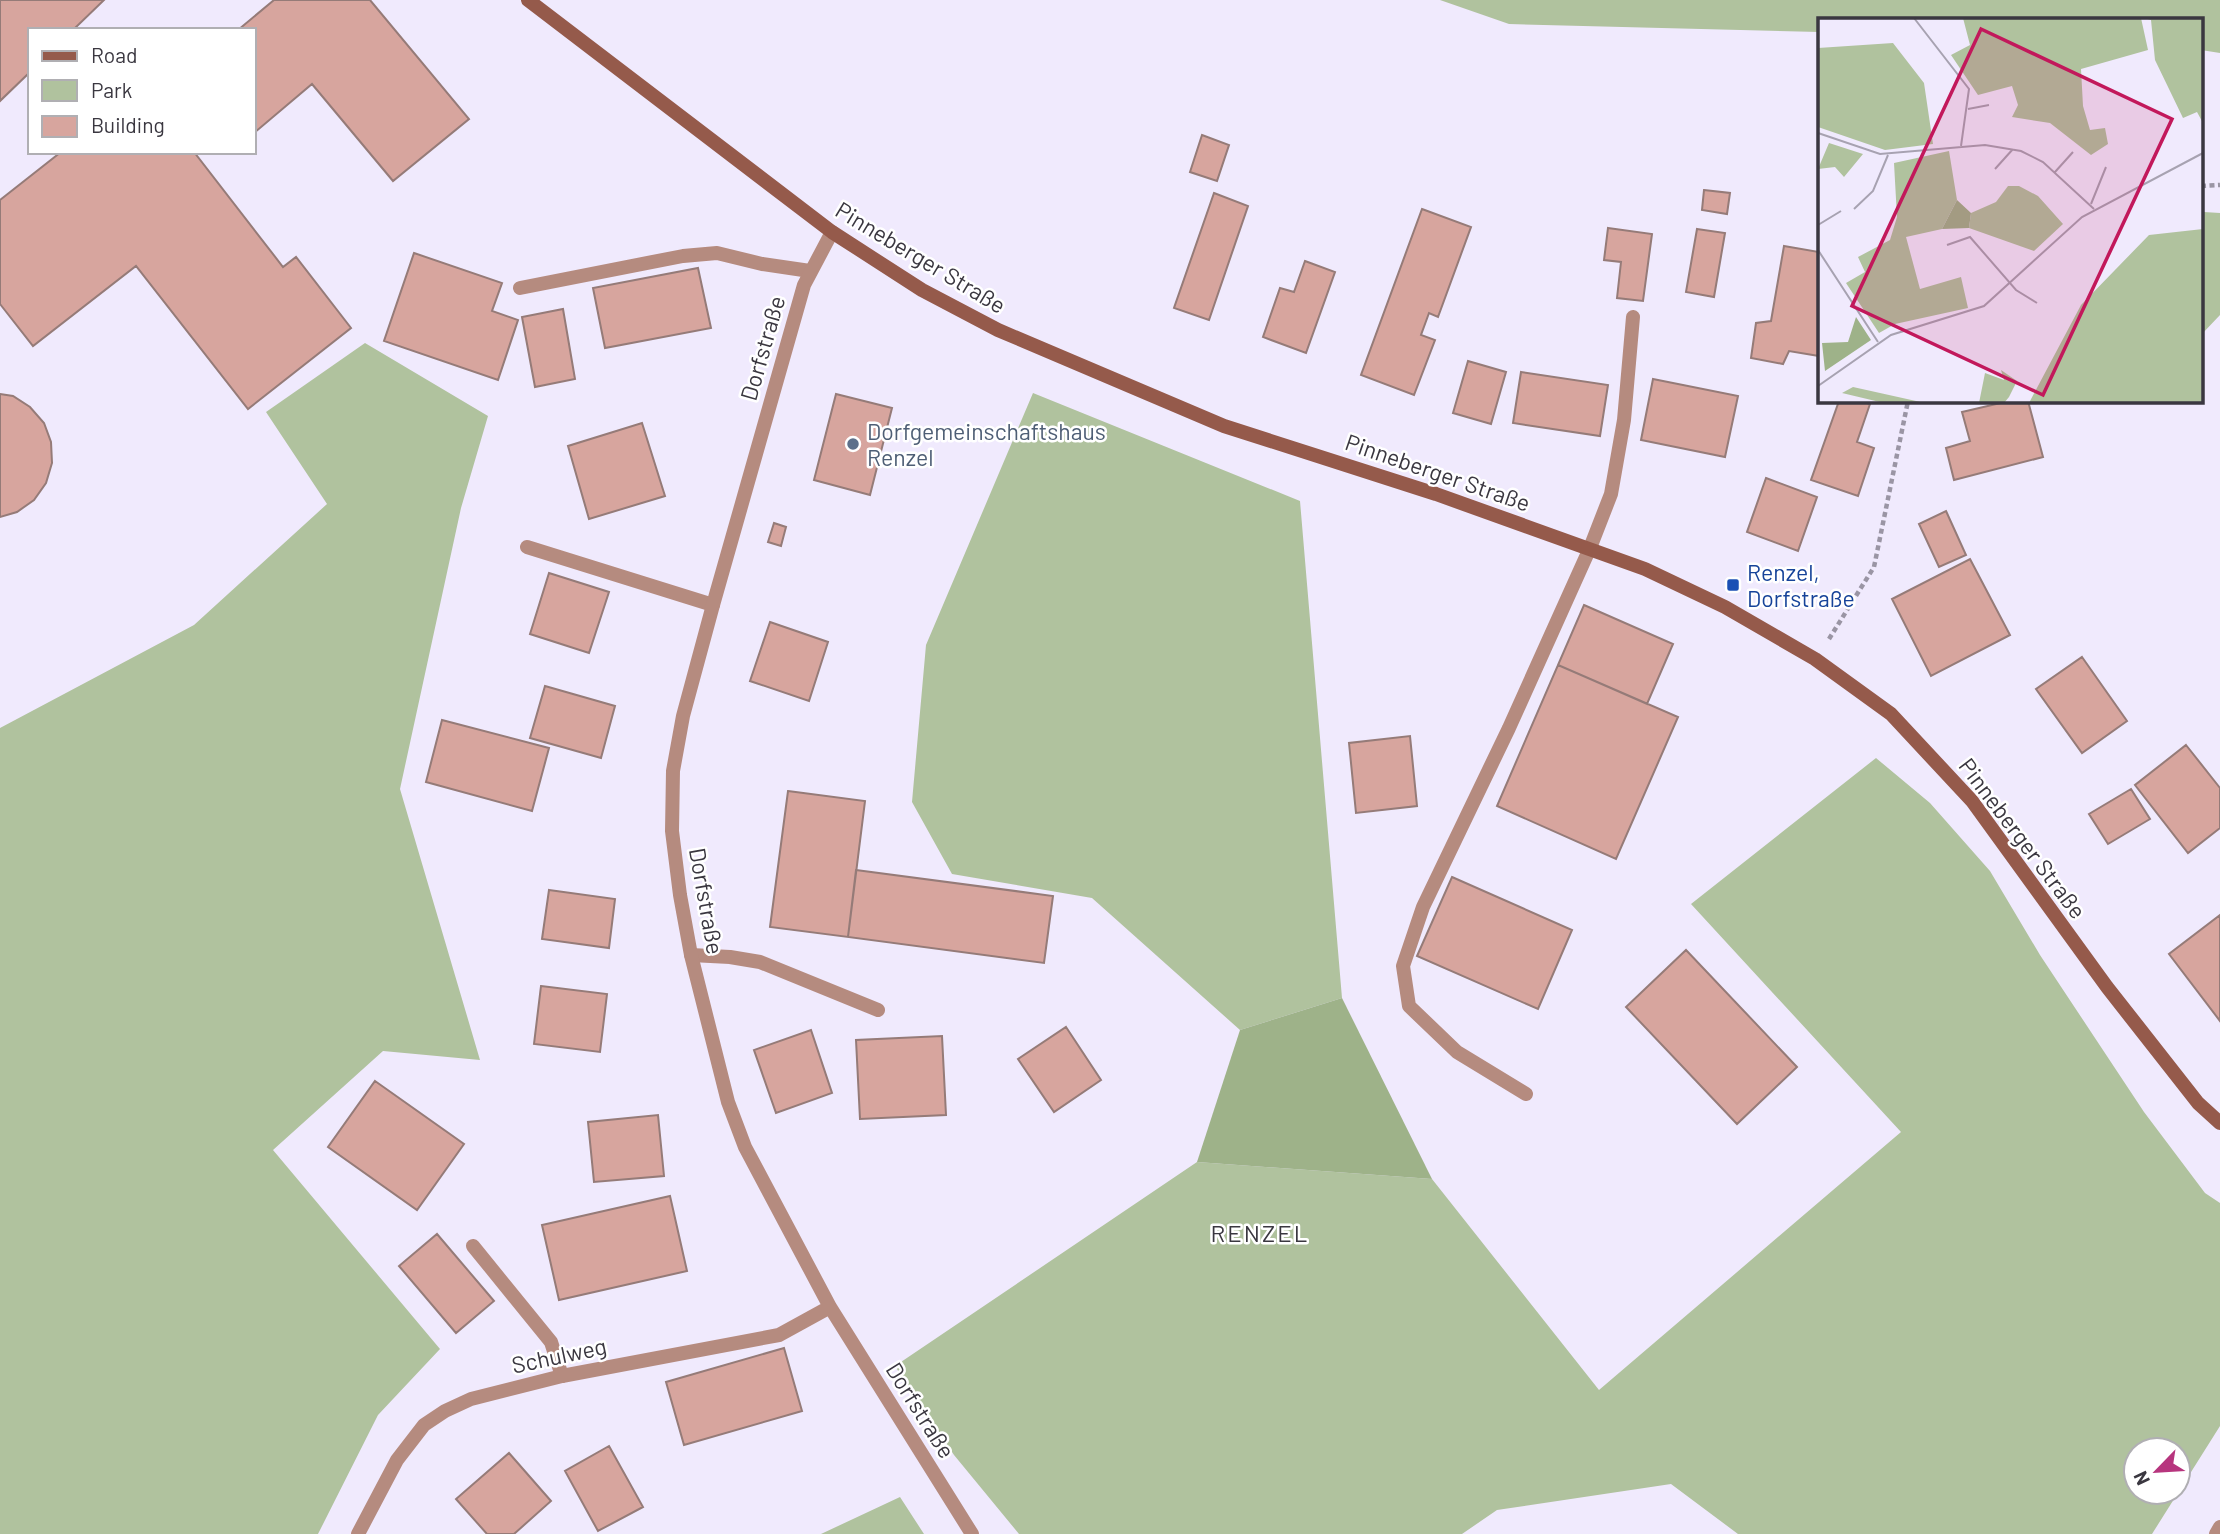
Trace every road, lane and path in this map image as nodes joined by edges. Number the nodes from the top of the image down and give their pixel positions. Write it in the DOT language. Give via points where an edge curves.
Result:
graph roads {
  1 [pos="528,0"];
  2 [pos="2220,185"];
  3 [pos="2202,186"];
  4 [pos="832,232"];
  5 [pos="810,271"];
  6 [pos="520,288"];
  7 [pos="1633,317"];
  8 [pos="1908,402"];
  9 [pos="527,547"];
  10 [pos="1590,548"];
  11 [pos="713,605"];
  12 [pos="1815,659"];
  13 [pos="691,954"];
  14 [pos="878,1010"];
  15 [pos="1526,1094"];
  16 [pos="2220,1122"];
  17 [pos="473,1246"];
  18 [pos="830,1307"];
  19 [pos="562,1376"];
  20 [pos="2220,1527"];
  21 [pos="358,1534"];
  22 [pos="972,1534"];
  23 [pos="2216,1534"];
  1 -- 4 [label="main road, Pinneberger Straße"];
  2 -- 3 [label="path"];
  4 -- 5 [label="street, Dorfstraße"];
  4 -- 10 [label="main road, Pinneberger Straße" via="922,290 1086,369 1224,426"];
  5 -- 6 [label="street" via="717,253"];
  5 -- 11 [label="street, Dorfstraße"];
  7 -- 10 [label="street" via="1624,420 1611,494"];
  8 -- 12 [label="path" via="1874,567"];
  9 -- 11 [label="street"];
  10 -- 12 [label="main road, Pinneberger Straße" via="1725,607"];
  10 -- 15 [label="street" via="1423,907 1404,966 1409,1006 1457,1052"];
  11 -- 13 [label="street, Dorfstraße" via="673,771 672,831"];
  12 -- 16 [label="main road, Pinneberger Straße" via="1891,715 1972,801 2107,987 2198,1103"];
  13 -- 14 [label="street" via="760,962"];
  13 -- 18 [label="street, Dorfstraße" via="728,1102 741,1136"];
  17 -- 19 [label="street" via="551,1342"];
  18 -- 19 [label="street, Schulweg" via="779,1335"];
  18 -- 22 [label="street, Dorfstraße"];
  19 -- 21 [label="street, Schulweg" via="471,1399 424,1425 397,1460"];
  20 -- 23 [label="street"];
}
